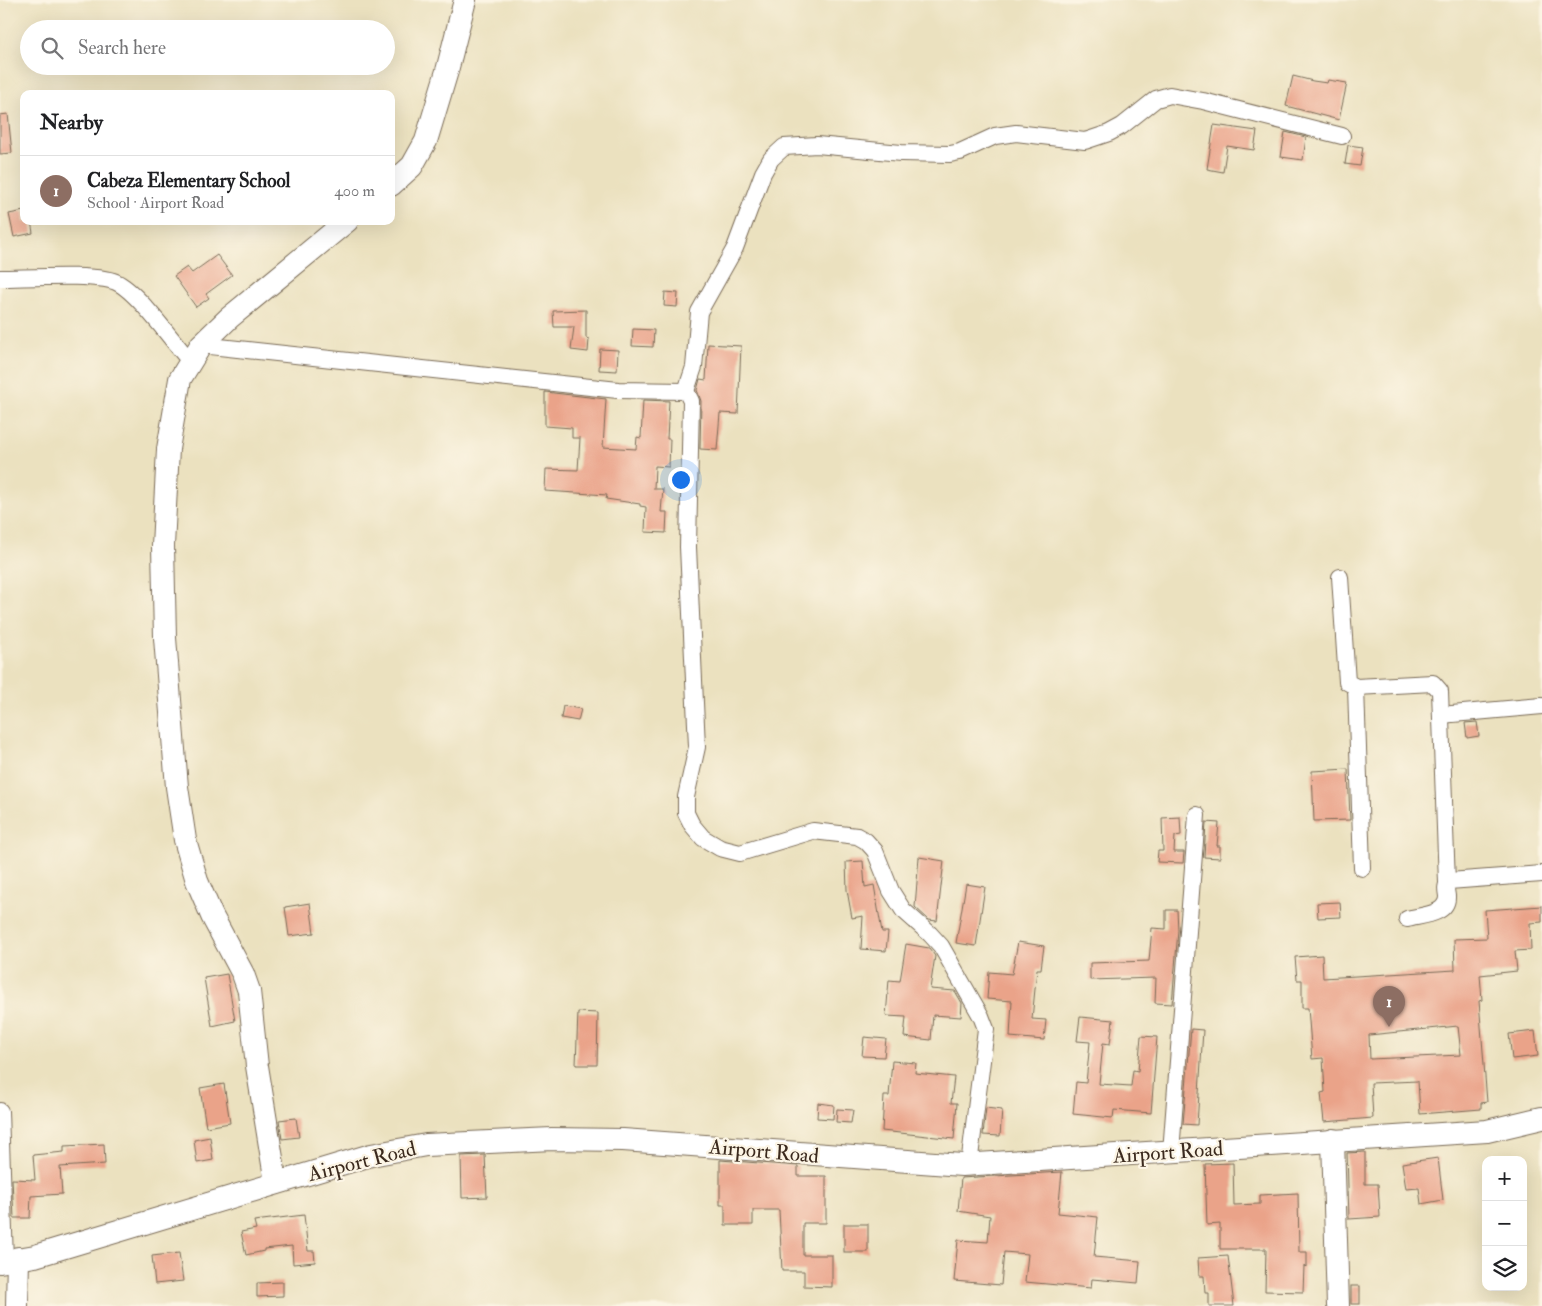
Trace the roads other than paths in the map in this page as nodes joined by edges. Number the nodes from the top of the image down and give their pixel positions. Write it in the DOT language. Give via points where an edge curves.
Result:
graph roads {
  1 [pos="465,0"];
  2 [pos="1342,136"];
  3 [pos="395,181"];
  4 [pos="342,225"];
  5 [pos="0,278"];
  6 [pos="195,353"];
  7 [pos="686,391"];
  8 [pos="1340,577"];
  9 [pos="1356,687"];
  10 [pos="1542,706"];
  11 [pos="1441,715"];
  12 [pos="1197,815"];
  13 [pos="1362,868"];
  14 [pos="1542,874"];
  15 [pos="1447,883"];
  16 [pos="1407,919"];
  17 [pos="0,1111"];
  18 [pos="1542,1118"];
  19 [pos="1333,1140"];
  20 [pos="1171,1152"];
  21 [pos="969,1165"];
  22 [pos="276,1183"];
  23 [pos="8,1260"];
  24 [pos="18,1306"];
  25 [pos="1338,1306"];
  1 -- 3 [label="main road" via="426,141 412,166"];
  2 -- 7 [label="street" via="1221,105 1170,96 1156,99 1109,133 1085,141 1016,133 995,136 950,154 818,145 784,147 763,173 735,248 699,312 694,367"];
  4 -- 6 [label="main road" via="229,318"];
  5 -- 6 [label="street" via="98,278 118,283"];
  6 -- 7 [label="street" via="618,390"];
  6 -- 22 [label="main road" via="178,388 169,441 162,546 165,638 177,787 185,840 197,881 249,991 257,1066"];
  7 -- 21 [label="street" via="691,401 688,547 696,747 686,813 703,838 731,851 748,852 813,831 857,836 872,846 891,891 903,910 941,946 984,1022 986,1040"];
  8 -- 9 [label="street" via="1345,677"];
  9 -- 11 [label="street" via="1433,682 1440,691"];
  9 -- 13 [label="street"];
  10 -- 11 [label="street"];
  11 -- 15 [label="street"];
  12 -- 20 [label="street"];
  14 -- 15 [label="street"];
  15 -- 16 [label="street" via="1445,907"];
  17 -- 23 [label="street"];
  18 -- 19 [label="main road, Airport Road" via="1487,1131"];
  19 -- 20 [label="main road, Airport Road"];
  19 -- 25 [label="main road"];
  20 -- 21 [label="main road, Airport Road"];
  21 -- 22 [label="main road, Airport Road" via="931,1165 623,1140 523,1139 426,1145 371,1155"];
  22 -- 23 [label="main road, Airport Road" via="35,1256"];
  23 -- 24 [label="main road"];
}
